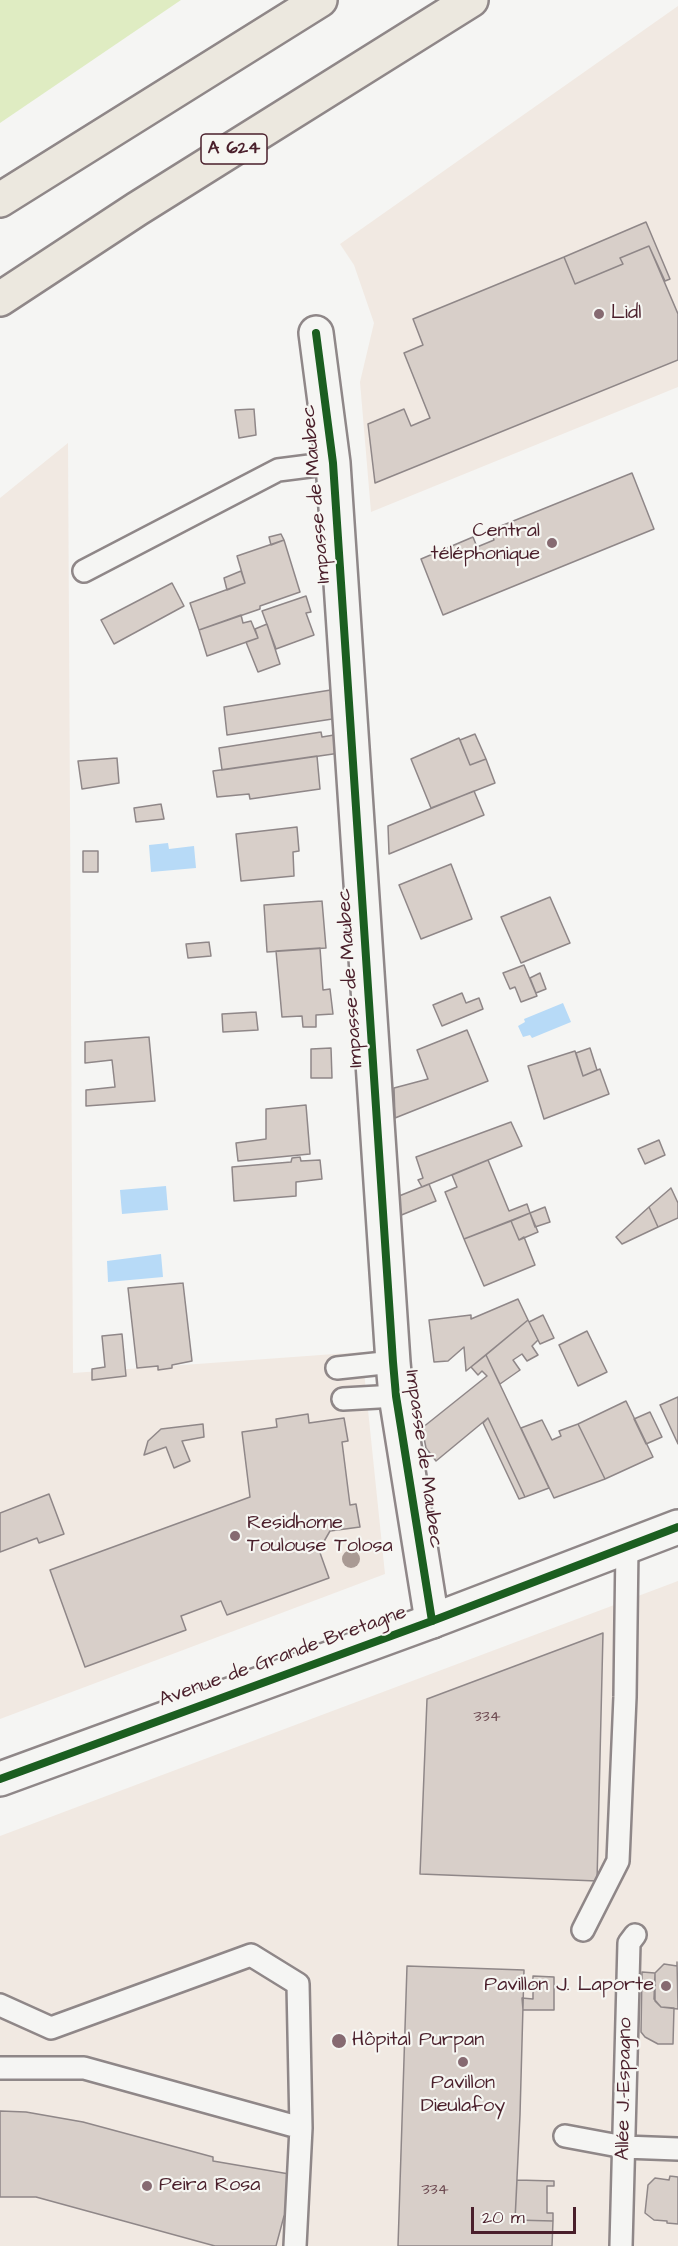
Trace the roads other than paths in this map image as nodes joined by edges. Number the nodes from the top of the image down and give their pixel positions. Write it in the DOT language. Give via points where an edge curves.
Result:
graph roads {
  1 [pos="320,0"];
  2 [pos="471,0"];
  3 [pos="0,200"];
  4 [pos="0,299"];
  5 [pos="316,333"];
  6 [pos="333,463"];
  7 [pos="84,571"];
  8 [pos="393,1362"];
  9 [pos="337,1368"];
  10 [pos="396,1396"];
  11 [pos="343,1398"];
  12 [pos="678,1527"];
  13 [pos="627,1546"];
  14 [pos="432,1620"];
  15 [pos="0,1779"];
  16 [pos="584,1930"];
  17 [pos="635,1935"];
  18 [pos="0,2005"];
  19 [pos="0,2068"];
  20 [pos="302,2128"];
  21 [pos="565,2136"];
  22 [pos="624,2147"];
  23 [pos="678,2149"];
  24 [pos="295,2246"];
  25 [pos="621,2246"];
  1 -- 3 [label="highway"];
  2 -- 4 [label="highway, A 624"];
  5 -- 6 [label="street, Impasse de Maubec"];
  6 -- 7 [label="lane" via="278,470"];
  6 -- 8 [label="street, Impasse de Maubec"];
  8 -- 9 [label="lane"];
  8 -- 10 [label="street, Impasse de Maubec"];
  10 -- 11 [label="lane"];
  10 -- 14 [label="street, Impasse de Maubec"];
  12 -- 13 [label="street, Avenue de Grande Bretagne"];
  13 -- 14 [label="street, Avenue de Grande Bretagne"];
  13 -- 16 [label="lane" via="618,1861"];
  14 -- 15 [label="street, Avenue de Grande Bretagne"];
  17 -- 22 [label="lane, Allée J.-Espagno" via="629,1943"];
  18 -- 20 [label="lane" via="51,2028 251,1955 298,1984"];
  19 -- 20 [label="lane" via="84,2068"];
  20 -- 24 [label="lane"];
  21 -- 22 [label="lane"];
  22 -- 23 [label="lane"];
  22 -- 25 [label="lane, Allée J.-Espagno"];
}
